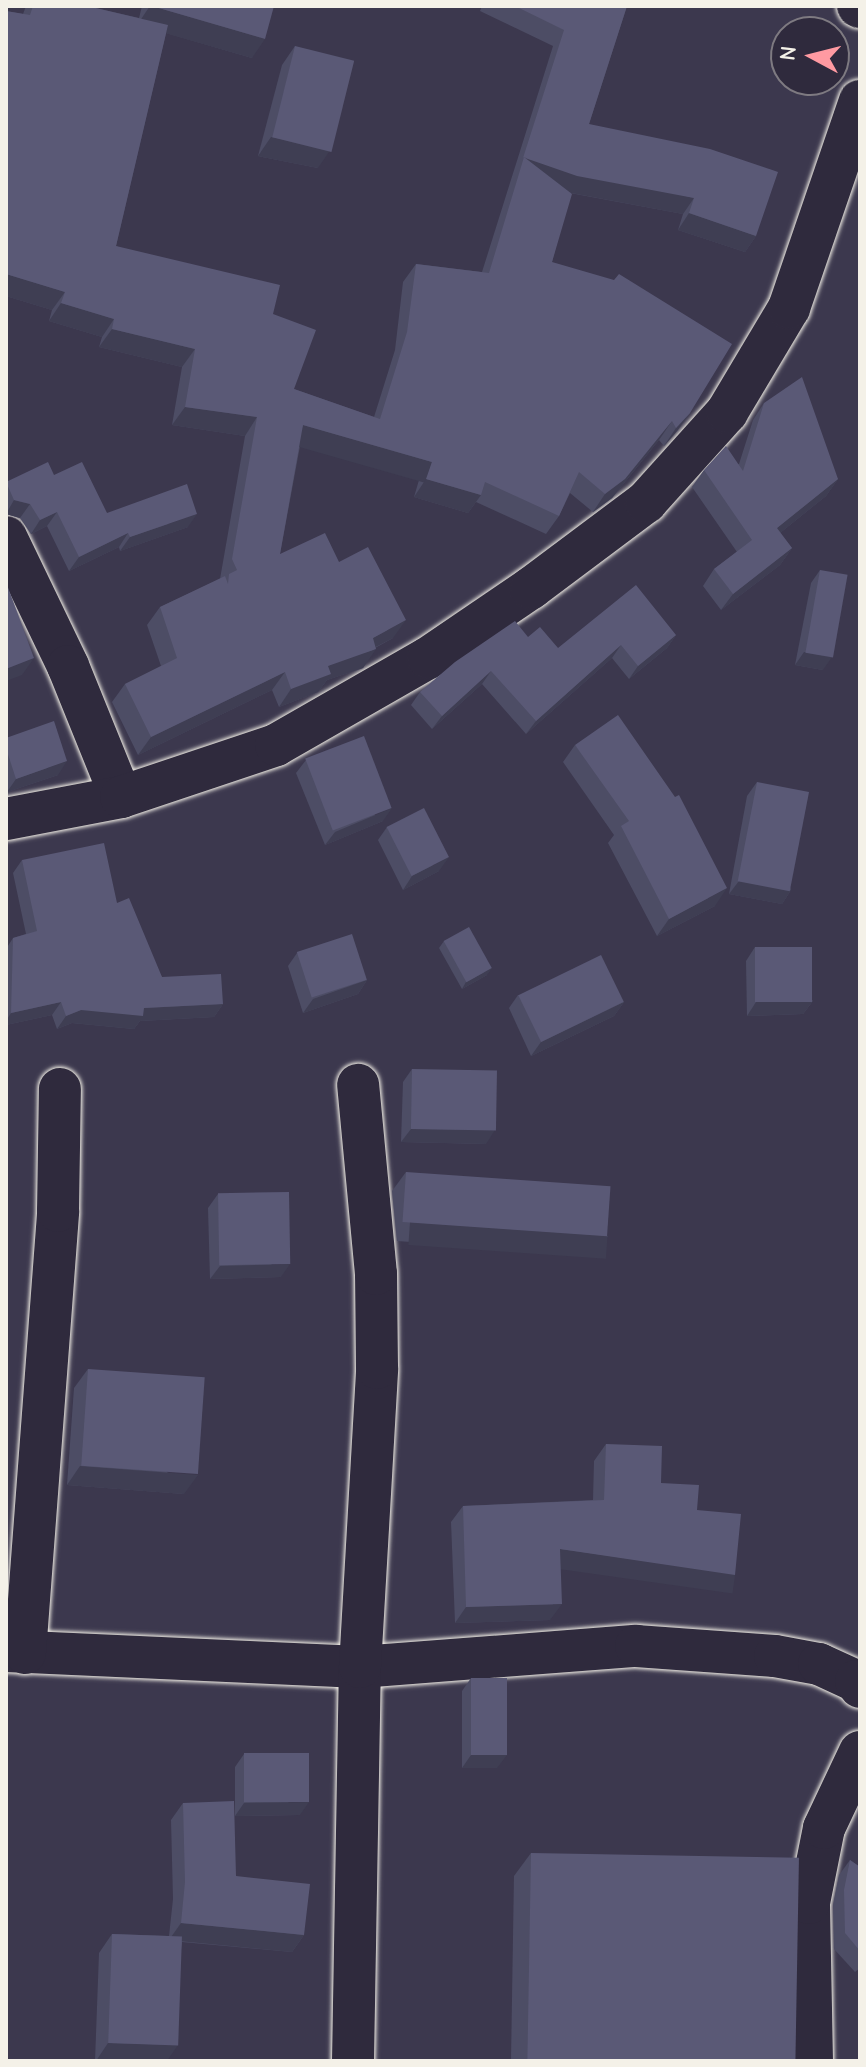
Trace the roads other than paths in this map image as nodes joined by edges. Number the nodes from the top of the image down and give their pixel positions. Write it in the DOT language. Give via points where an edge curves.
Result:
graph roads {
  1 [pos="860,101"];
  2 [pos="6,537"];
  3 [pos="121,797"];
  4 [pos="6,819"];
  5 [pos="358,1085"];
  6 [pos="60,1089"];
  7 [pos="16,1652"];
  8 [pos="360,1667"];
  9 [pos="860,1687"];
  10 [pos="860,1752"];
  11 [pos="353,2061"];
  12 [pos="812,2061"];
  1 -- 3 [label="street" via="789,308 727,412 646,502 428,658 276,745"];
  2 -- 3 [label="street" via="68,666"];
  3 -- 4 [label="street"];
  5 -- 8 [label="street" via="376,1274 377,1368"];
  6 -- 7 [label="street" via="58,1211"];
  7 -- 8 [label="street"];
  8 -- 9 [label="street" via="636,1646 819,1664"];
  8 -- 11 [label="street"];
  10 -- 12 [label="street" via="824,1828 809,1903"];
}
